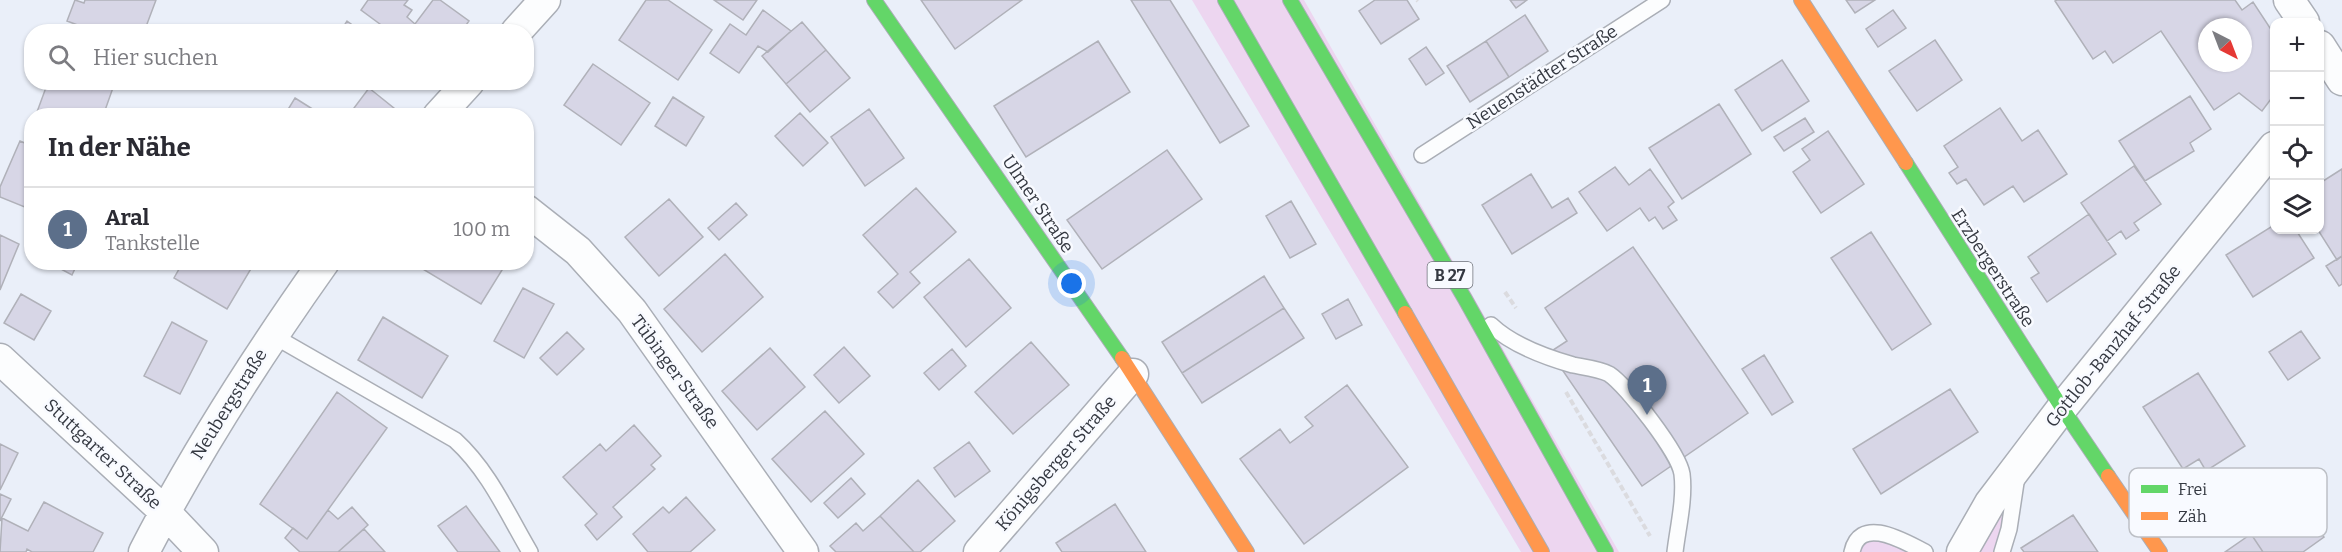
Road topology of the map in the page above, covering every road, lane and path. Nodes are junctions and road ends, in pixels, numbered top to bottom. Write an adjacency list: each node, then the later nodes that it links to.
1 (544, 0): 9 (street)
2 (874, 0): 21 (main road, Ulmer Straße)
3 (1290, 0): 18 (main road, B 27)
4 (1662, 0): 15 (lane, Neuenstädter Straße)
5 (1800, 0): 22 (main road, Erzbergerstraße)
6 (2289, 0): 8 (street)
7 (1226, 3): 27 (main road)
8 (2301, 18)
9 (523, 24)
10 (2324, 56): 11 (street)
11 (2335, 77)
12 (462, 90): 13 (street)
13 (445, 108)
14 (2270, 152): 22 (street, Gottlob-Banzhaf-Straße)
15 (1422, 155)
16 (534, 216): 31 (street, Tübinger Straße)
17 (318, 270): 19 (street, Neubergstraße)
18 (1465, 299): 35 (main road, B 27); 36 (lane)
19 (272, 335): 25 (street, Neubergstraße); 30 (lane)
20 (0, 359): 25 (street, Stuttgarter Straße)
21 (1133, 374): 32 (street, Königsberger Straße); 33 (main road, Ulmer Straße)
22 (2061, 408): 23 (street, Gottlob-Banzhaf-Straße); 24 (main road, Erzbergerstraße)
23 (2019, 463): 39 (street, Gottlob-Banzhaf-Straße); 40 (lane)
24 (2129, 507)
25 (165, 512): 28 (street, Neubergstraße); 29 (street, Stuttgarter Straße)
26 (2150, 537): 41 (main road, Erzbergerstraße)
27 (1531, 545): 34 (main road)
28 (144, 552)
29 (203, 552)
30 (530, 552)
31 (803, 552)
32 (980, 552)
33 (1247, 552)
34 (1542, 552)
35 (1606, 552)
36 (1674, 552)
37 (1852, 552): 38 (lane)
38 (1925, 552)
39 (1962, 552)
40 (2002, 552)
41 (2160, 552)

